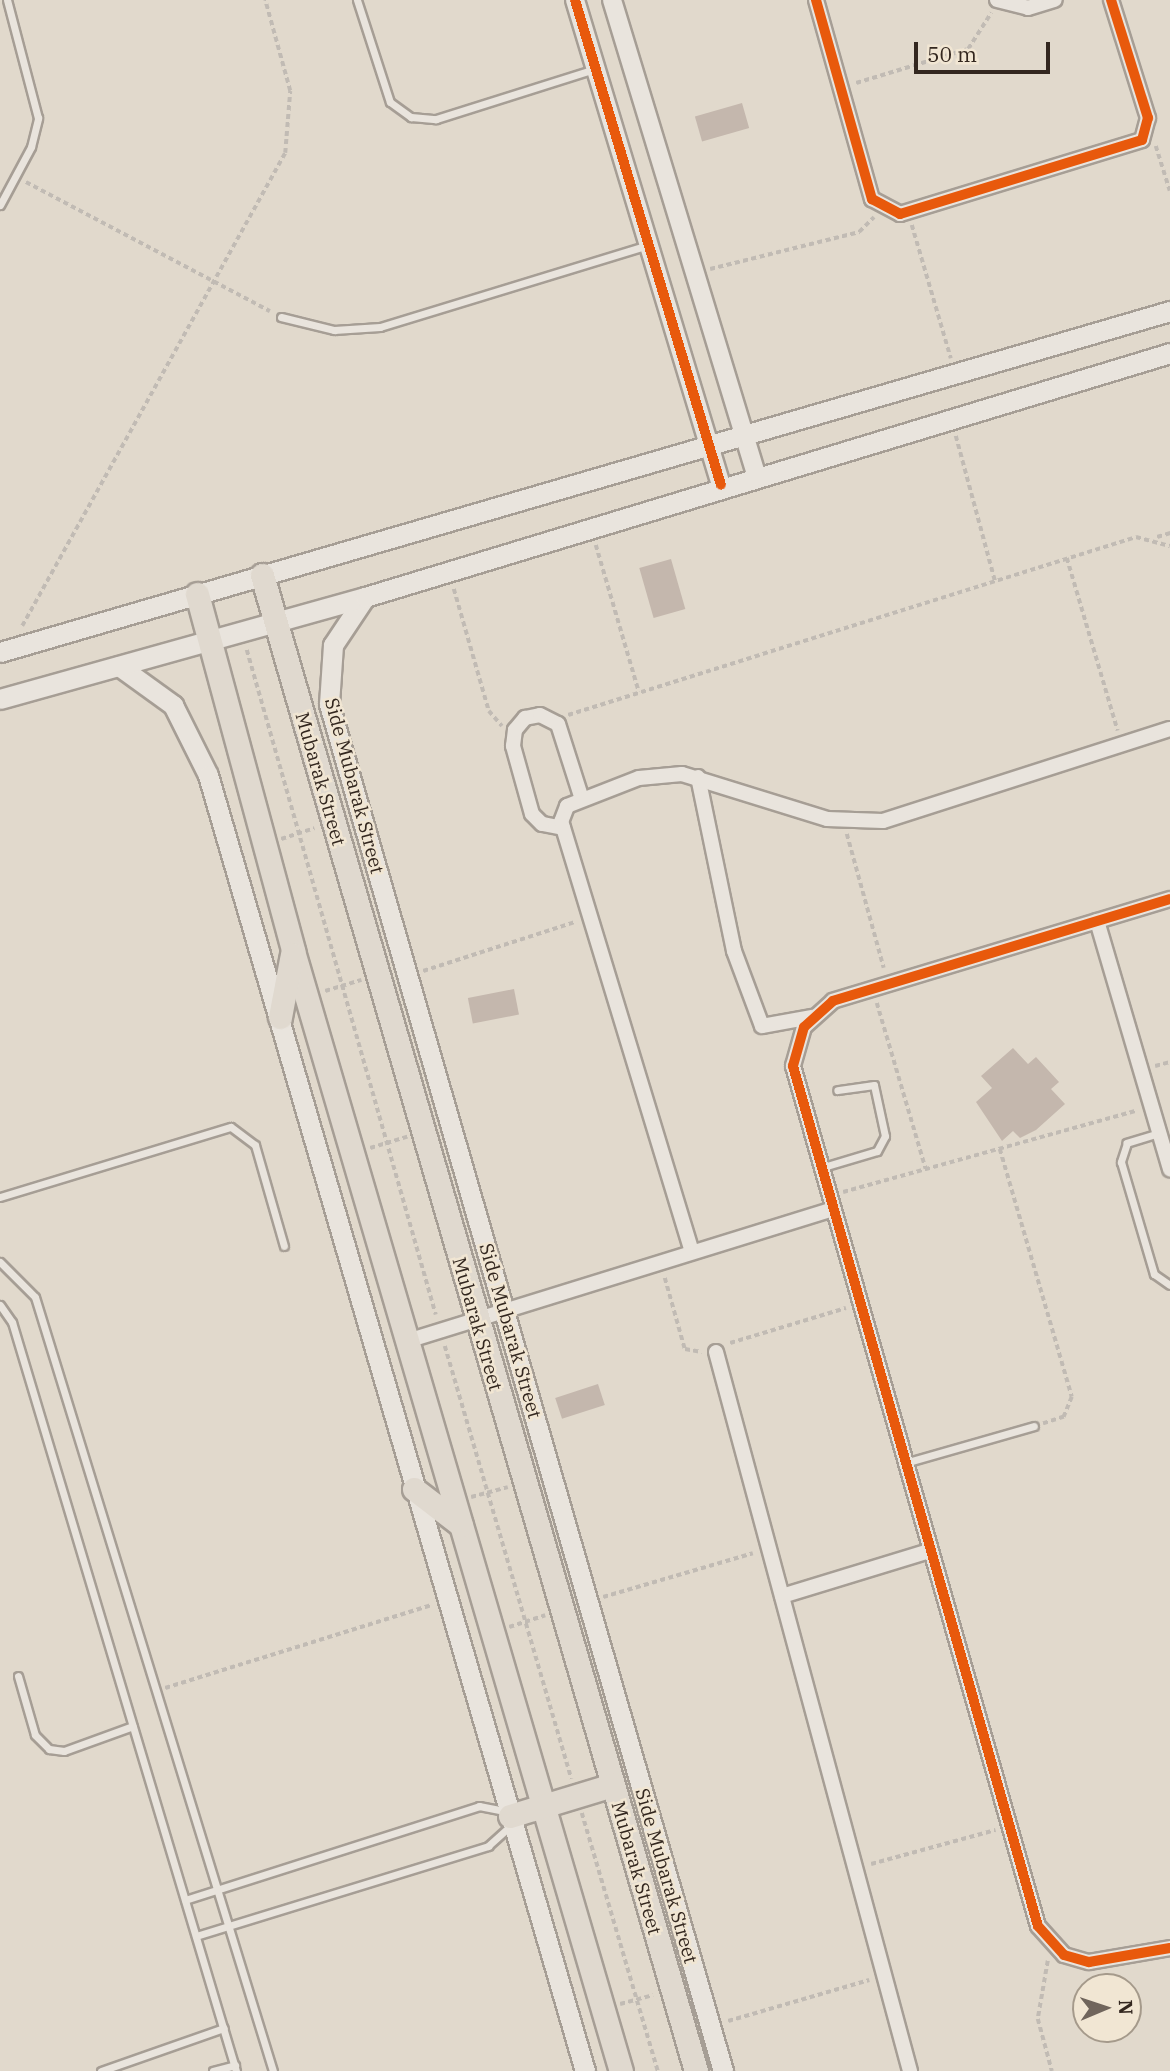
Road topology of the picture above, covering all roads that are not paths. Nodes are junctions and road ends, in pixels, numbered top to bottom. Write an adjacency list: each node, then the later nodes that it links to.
1 (7, 0): 10 (lane)
2 (357, 0): 9 (lane)
3 (575, 0): 9 (street)
4 (612, 0): 15 (street)
5 (816, 0): 7 (street)
6 (1055, 0): 8 (street)
7 (1111, 0)
8 (994, 2)
9 (596, 69): 11 (street)
10 (0, 205)
11 (648, 245): 13 (lane); 16 (street)
12 (1170, 311): 15 (main road)
13 (281, 317)
14 (1170, 353): 17 (main road)
15 (744, 435): 16 (main road); 17 (street)
16 (709, 445): 18 (street); 19 (main road)
17 (756, 475): 18 (main road)
18 (721, 485): 21 (main road)
19 (262, 575): 20 (main road); 22 (main road, Mubarak Street)
20 (197, 594): 23 (main road); 24 (main road)
21 (365, 597): 22 (main road); 47 (main road, Side Mubarak Street)
22 (275, 622): 23 (main road); 48 (main road, Mubarak Street)
23 (210, 639): 25 (main road); 33 (main road)
24 (5, 651)
25 (119, 666): 26 (main road); 34 (main road)
26 (0, 699)
27 (1170, 729): 28 (street)
28 (698, 777): 29 (street); 35 (street)
29 (582, 799): 30 (street); 30 (street)
30 (563, 828): 43 (street)
31 (1170, 899): 32 (street)
32 (1097, 921): 35 (street); 37 (street)
33 (293, 951): 34 (main road); 49 (main road)
34 (280, 1017): 53 (main road)
35 (812, 1017): 38 (street)
36 (837, 1090): 38 (lane)
37 (1159, 1132): 39 (street); 45 (lane)
38 (820, 1168): 41 (street)
39 (1170, 1169)
40 (0, 1197): 42 (lane)
41 (830, 1203): 43 (street); 52 (street)
42 (284, 1246)
43 (692, 1252): 47 (street)
44 (0, 1262): 62 (lane)
45 (1170, 1285)
46 (0, 1305): 58 (lane)
47 (504, 1311): 48 (street); 75 (main road, Side Mubarak Street)
48 (475, 1319): 49 (street); 59 (main road, Mubarak Street)
49 (407, 1340): 54 (main road)
50 (713, 1350): 56 (street)
51 (1034, 1426): 52 (lane)
52 (904, 1463): 55 (street)
53 (414, 1489): 54 (main road); 61 (main road)
54 (461, 1525): 60 (main road)
55 (929, 1551): 56 (street); 66 (street)
56 (782, 1596): 76 (street)
57 (18, 1676): 58 (lane)
58 (133, 1726): 63 (lane)
59 (612, 1785): 60 (main road); 74 (main road, Mubarak Street)
60 (543, 1806): 61 (main road); 73 (main road)
61 (510, 1816): 62 (lane); 64 (lane); 72 (main road)
62 (218, 1890): 63 (lane); 64 (lane)
63 (185, 1900): 65 (lane)
64 (229, 1925): 65 (lane); 71 (lane)
65 (196, 1936): 67 (lane)
66 (1170, 1948)
67 (223, 2028): 68 (lane); 69 (lane)
68 (235, 2068): 70 (lane)
69 (101, 2071)
70 (213, 2071)
71 (273, 2071)
72 (585, 2071)
73 (621, 2071)
74 (696, 2071)
75 (723, 2071)
76 (910, 2071)

